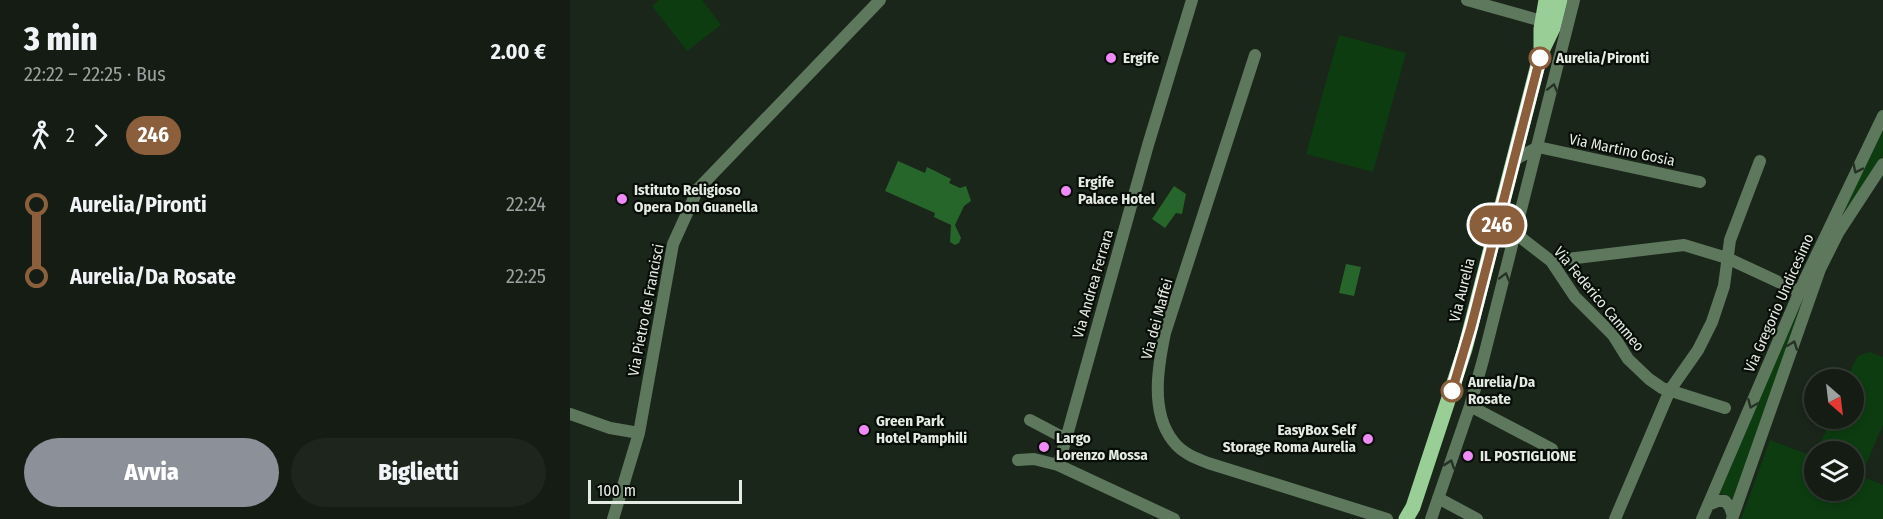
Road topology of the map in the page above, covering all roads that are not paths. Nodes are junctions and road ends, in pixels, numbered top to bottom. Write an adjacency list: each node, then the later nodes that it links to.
1 (880, 0): 28 (street, Via Pietro de Francisci)
2 (1192, 0): 30 (street, Via Andrea Ferrara)
3 (1467, 0): 7 (street)
4 (1546, 0): 7 (main road, Via Aurelia)
5 (1560, 0): 8 (main road, Via Aurelia)
6 (1574, 0): 11 (street, one-way to 6)
7 (1542, 21): 8 (main road, Via Aurelia)
8 (1541, 53): 12 (main road, Via Aurelia)
9 (1255, 55): 40 (street, Via dei Maffei)
10 (1883, 116): 19 (street, Via Gregorio Undicesimo, one-way to 19)
11 (1538, 147): 12 (street); 15 (street, Via Martino Gosia); 16 (street)
12 (1514, 160): 21 (main road, Via Aurelia)
13 (1760, 161): 17 (street)
14 (1883, 164): 37 (street, Via Gregorio Undicesimo, one-way to 14)
15 (1700, 182)
16 (1516, 234): 18 (street, Via Federico Cammeo); 20 (street, one-way to 16)
17 (1727, 258): 18 (street); 19 (street); 22 (street)
18 (1551, 261): 22 (street, Via Federico Cammeo)
19 (1800, 292): 35 (street, Via Gregorio Undicesimo, one-way to 35)
20 (1483, 360): 21 (street); 23 (street)
21 (1458, 373): 27 (main road, Via Aurelia)
22 (1670, 390): 24 (street, Via Federico Cammeo); 43 (street)
23 (1470, 406): 29 (street); 31 (street)
24 (1725, 408)
25 (570, 414): 28 (street)
26 (1030, 420): 30 (street)
27 (1439, 430): 29 (street); 36 (main road, Via Aurelia)
28 (639, 433): 38 (street, Via Pietro de Francisci)
29 (1459, 438): 34 (street, one-way to 29)
30 (1066, 439): 33 (street)
31 (1552, 449)
32 (1018, 460): 33 (street)
33 (1058, 465): 39 (street)
34 (1438, 498): 41 (street); 42 (street)
35 (1708, 505): 37 (street, Via Gregorio Undicesimo); 44 (street, Via Gregorio Undicesimo)
36 (1411, 515)
37 (1733, 518)
38 (613, 519)
39 (1174, 519)
40 (1387, 519)
41 (1431, 519)
42 (1477, 519)
43 (1615, 519)
44 (1702, 519)

